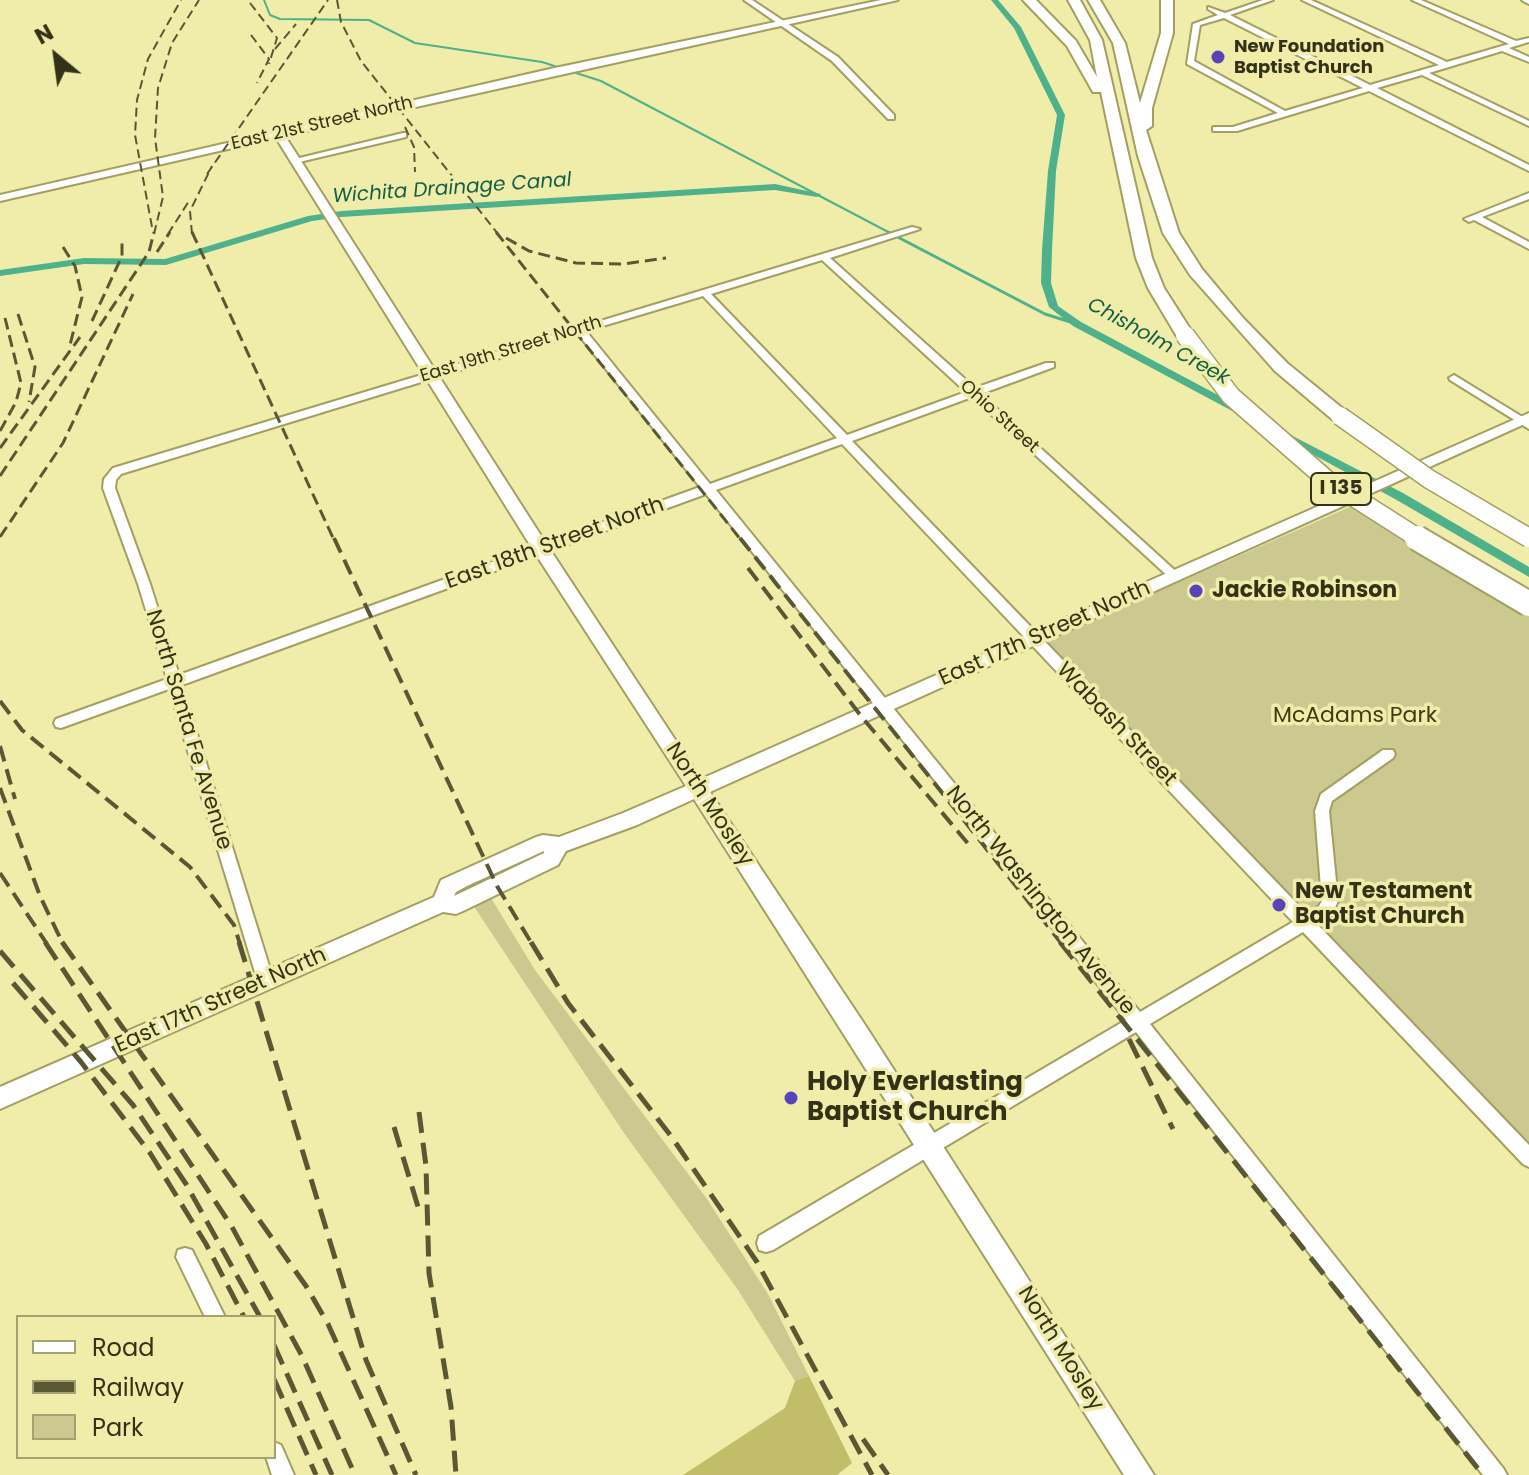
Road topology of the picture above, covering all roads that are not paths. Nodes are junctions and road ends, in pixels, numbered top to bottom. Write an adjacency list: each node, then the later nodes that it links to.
1 (747, 0): 14 (street)
2 (758, 0): 14 (street)
3 (872, 0): 14 (street, East 21st Street North)
4 (894, 0): 14 (street, East 21st Street North)
5 (1029, 0): 28 (highway)
6 (1074, 0): 28 (highway, I 135)
7 (1094, 0): 29 (highway, I 135)
8 (1167, 0): 29 (highway)
9 (1270, 0): 13 (street)
10 (1305, 0): 19 (street)
11 (1415, 0): 16 (street)
12 (1210, 8): 13 (street)
13 (1223, 14): 21 (street); 22 (street)
14 (783, 22): 23 (street); 26 (street, East 21st Street North)
15 (1529, 40): 16 (street)
16 (1516, 44): 17 (street)
17 (1502, 48): 18 (street); 19 (street)
18 (1529, 60)
19 (1446, 65): 20 (street)
20 (1422, 72): 21 (street); 24 (street)
21 (1370, 88): 22 (street); 31 (street)
22 (1285, 114): 25 (street)
23 (891, 117)
24 (1529, 124)
25 (1216, 129)
26 (279, 135): 30 (street, North Mosley); 33 (street, East 21st Street North)
27 (403, 135): 30 (street)
28 (1116, 138): 50 (highway, I 135, bridge)
29 (1145, 156): 47 (highway, I 135, bridge)
30 (295, 160): 40 (street, North Mosley)
31 (1529, 168)
32 (1529, 196): 35 (street)
33 (0, 198)
34 (915, 229): 36 (street, East 19th Street North)
35 (1529, 246)
36 (823, 256): 37 (street, East 19th Street North); 42 (street, Ohio Street)
37 (704, 292): 38 (street, East 19th Street North); 44 (street, Wabash Street)
38 (580, 330): 40 (street, East 19th Street North); 46 (street, North Washington Avenue)
39 (1050, 365): 42 (street, East 18th Street North)
40 (432, 374): 45 (street, East 19th Street North); 48 (street, North Mosley)
41 (1454, 378): 43 (street)
42 (974, 394): 44 (street, East 18th Street North); 49 (street, Ohio Street)
43 (1526, 421): 49 (street, East 17th Street North)
44 (845, 440): 46 (street, East 18th Street North); 51 (street, Wabash Street)
45 (110, 479): 52 (street, North Santa Fe Avenue)
46 (709, 489): 48 (street, East 18th Street North); 53 (street, North Washington Avenue)
47 (1529, 538)
48 (541, 549): 52 (street, East 18th Street North); 56 (street, North Mosley)
49 (1175, 576): 51 (street, East 17th Street North)
50 (1529, 604)
51 (1033, 638): 53 (street, East 17th Street North); 57 (street, Wabash Street)
52 (174, 682): 54 (street, East 18th Street North); 58 (street, North Santa Fe Avenue)
53 (881, 707): 56 (street, East 17th Street North); 59 (street, North Washington Avenue)
54 (61, 723)
55 (1388, 754): 57 (street)
56 (699, 788): 58 (street, East 17th Street North); 61 (street, North Mosley)
57 (1305, 924): 59 (street); 62 (street, Wabash Street)
58 (266, 982): 60 (street, East 17th Street North)
59 (1139, 1023): 61 (street); 67 (street, North Washington Avenue)
60 (0, 1098)
61 (931, 1147): 63 (street); 66 (street, North Mosley)
62 (1529, 1158)
63 (766, 1243)
64 (185, 1257): 65 (street)
65 (214, 1315)
66 (1140, 1475)
67 (1496, 1475)

